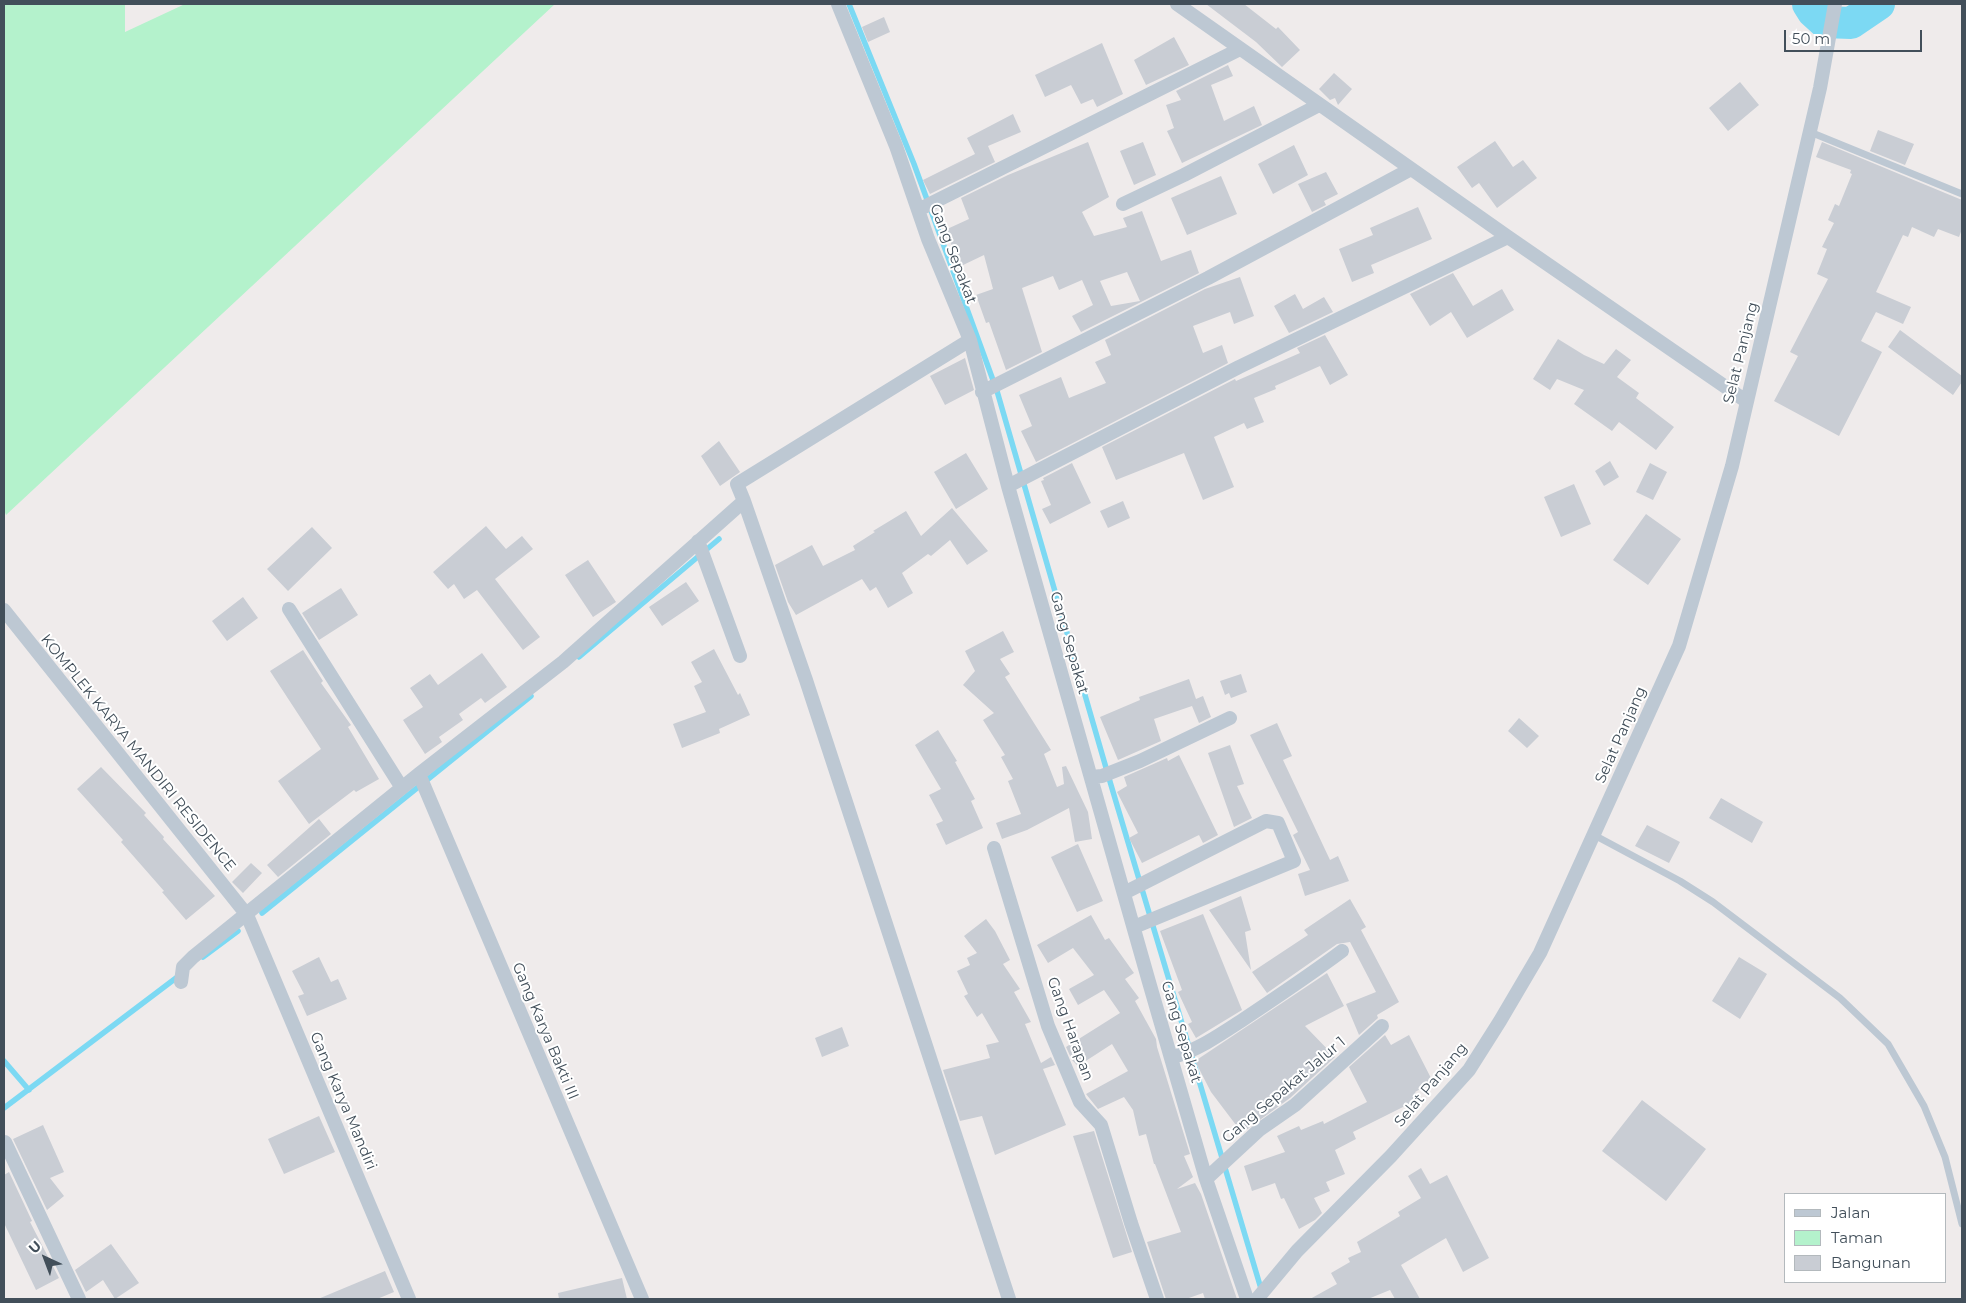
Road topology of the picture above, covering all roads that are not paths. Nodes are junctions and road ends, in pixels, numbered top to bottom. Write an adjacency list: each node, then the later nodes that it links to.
1 (838, 4): 10 (street, Gang Sepakat)
2 (1177, 4): 4 (street)
3 (1835, 4): 6 (street, Selat Panjang)
4 (1240, 48): 5 (street); 10 (street)
5 (1320, 106): 7 (street); 9 (street)
6 (1810, 132): 8 (lane); 14 (street, Selat Panjang)
7 (1411, 169): 11 (street); 13 (street)
8 (1962, 194)
9 (1123, 204)
10 (919, 209): 12 (street, Gang Sepakat)
11 (1508, 237): 14 (street); 15 (street)
12 (970, 340): 13 (street, Gang Sepakat); 16 (street)
13 (990, 389): 15 (street, Gang Sepakat)
14 (1746, 401): 25 (street, Selat Panjang)
15 (1011, 484): 22 (street, Gang Sepakat)
16 (744, 501): 17 (street); 40 (street)
17 (698, 541): 20 (street); 23 (street)
18 (289, 609): 24 (street)
19 (4, 610): 28 (street, KOMPLEK KARYA MANDIRI RESIDENCE)
20 (740, 656)
21 (1230, 718): 22 (street)
22 (1096, 777): 27 (street, Gang Sepakat)
23 (422, 781): 24 (street); 39 (street, Gang Karya Bakti III)
24 (402, 788): 28 (street)
25 (1594, 835): 36 (lane); 43 (street, Selat Panjang)
26 (994, 848): 41 (street, Gang Harapan)
27 (1128, 891): 29 (street, Gang Sepakat); 29 (street)
28 (247, 915): 31 (street); 38 (street, Gang Karya Mandiri)
29 (1139, 924): 33 (street, Gang Sepakat)
30 (1342, 951): 33 (street)
31 (181, 982)
32 (1382, 1026): 35 (street, Gang Sepakat Jalur 1)
33 (1177, 1056): 35 (street, Gang Sepakat)
34 (4, 1142): 37 (street)
35 (1212, 1174): 42 (street, Gang Sepakat)
36 (1962, 1224)
37 (79, 1299)
38 (409, 1299)
39 (642, 1299)
40 (1009, 1299)
41 (1157, 1299)
42 (1247, 1299)
43 (1257, 1299)

